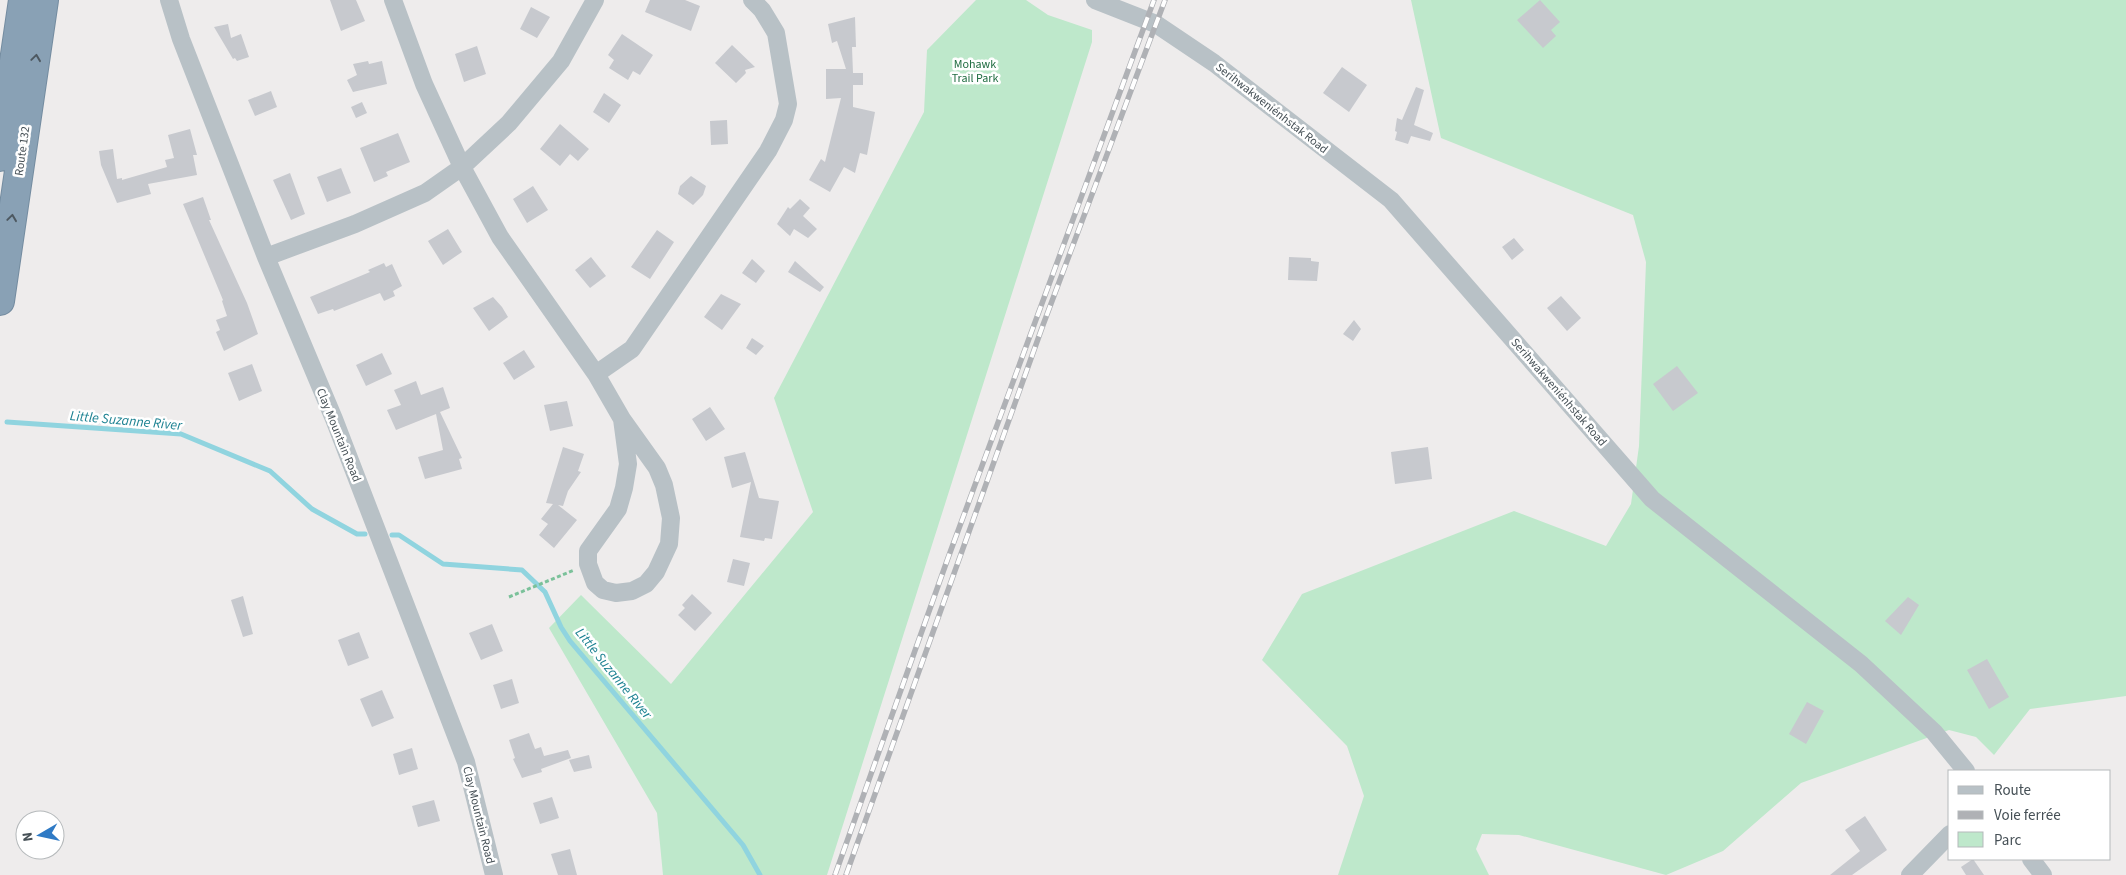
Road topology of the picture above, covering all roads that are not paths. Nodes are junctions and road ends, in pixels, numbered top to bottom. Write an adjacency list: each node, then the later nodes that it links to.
1 (23, 0): 8 (highway, Route 132)
2 (44, 0): 11 (highway, Route 132, one-way to 2)
3 (169, 0): 10 (street, Clay Mountain Road)
4 (393, 0): 9 (street)
5 (595, 0): 9 (street)
6 (752, 0): 12 (street)
7 (1095, 0): 14 (street, Serihwakweniénhstak Road)
8 (0, 157)
9 (462, 167): 10 (street); 12 (street)
10 (266, 256): 17 (street, Clay Mountain Road)
11 (0, 301)
12 (596, 374): 13 (street)
13 (622, 419): 13 (street)
14 (1965, 770)
15 (1948, 836): 18 (street)
16 (2033, 860): 19 (street)
17 (494, 875)
18 (1910, 875)
19 (2042, 875)

